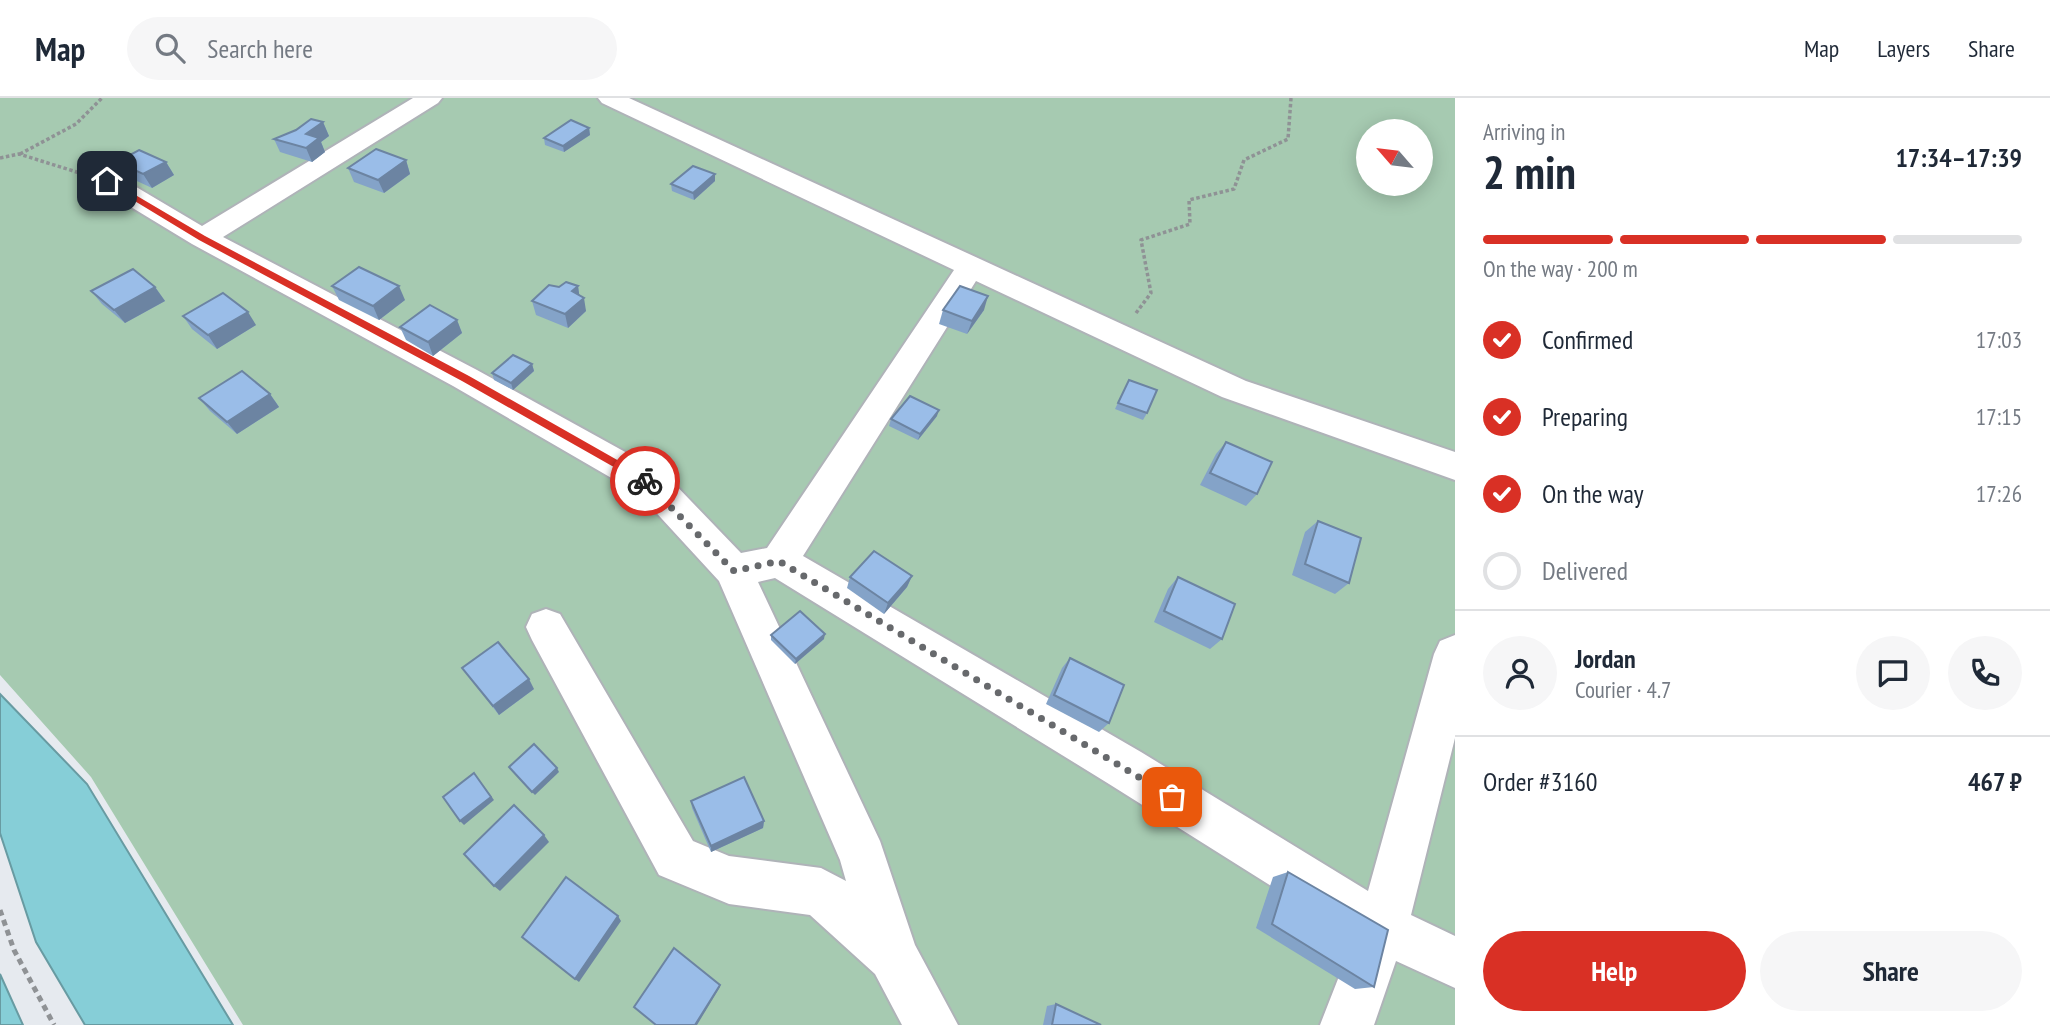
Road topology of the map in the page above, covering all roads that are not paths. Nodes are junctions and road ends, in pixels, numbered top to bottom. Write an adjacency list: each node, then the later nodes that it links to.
1 (430, 98): 4 (lane)
2 (610, 98): 5 (lane)
3 (107, 181): 4 (lane)
4 (202, 238): 8 (lane)
5 (970, 268): 6 (lane); 7 (lane)
6 (1455, 466)
7 (779, 561): 8 (lane); 11 (lane)
8 (734, 571): 12 (lane)
9 (546, 626): 12 (lane)
10 (1455, 654): 11 (lane)
11 (1383, 928): 13 (lane); 15 (lane)
12 (893, 956): 14 (lane)
13 (1455, 962)
14 (931, 1025)
15 (1347, 1025)

